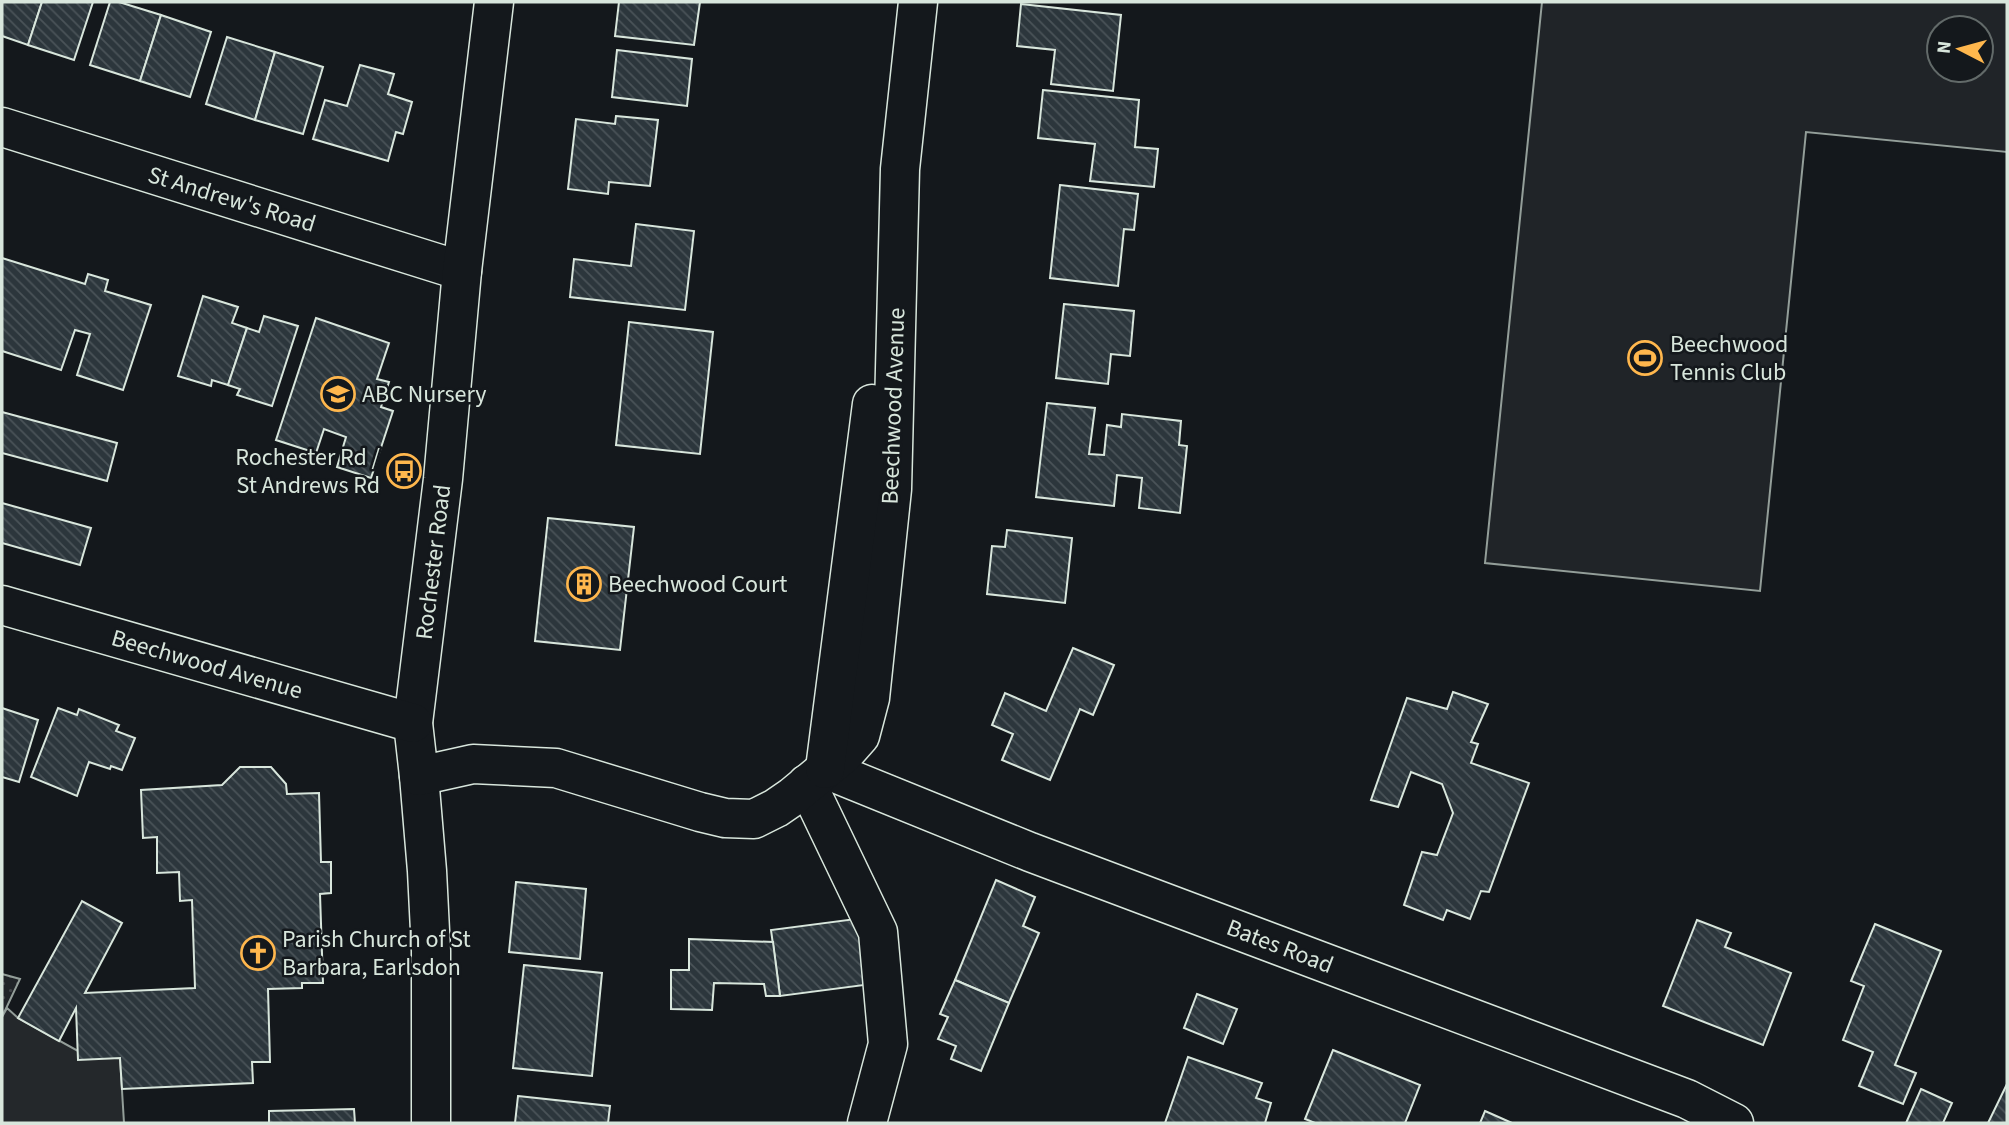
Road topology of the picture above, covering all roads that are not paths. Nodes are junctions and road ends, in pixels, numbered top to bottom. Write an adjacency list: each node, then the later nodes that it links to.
1 (494, 2): 4 (street, Rochester Road)
2 (918, 2): 8 (street)
3 (2, 127): 4 (street, St Andrew's Road)
4 (462, 271): 6 (street, Rochester Road)
5 (2, 605): 6 (street, Beechwood Avenue)
6 (413, 723): 7 (street, Rochester Road)
7 (419, 776): 8 (street); 9 (street, Rochester Road)
8 (816, 776): 10 (street); 11 (street, Bates Road)
9 (431, 1123)
10 (867, 1123)
11 (1734, 1123)

